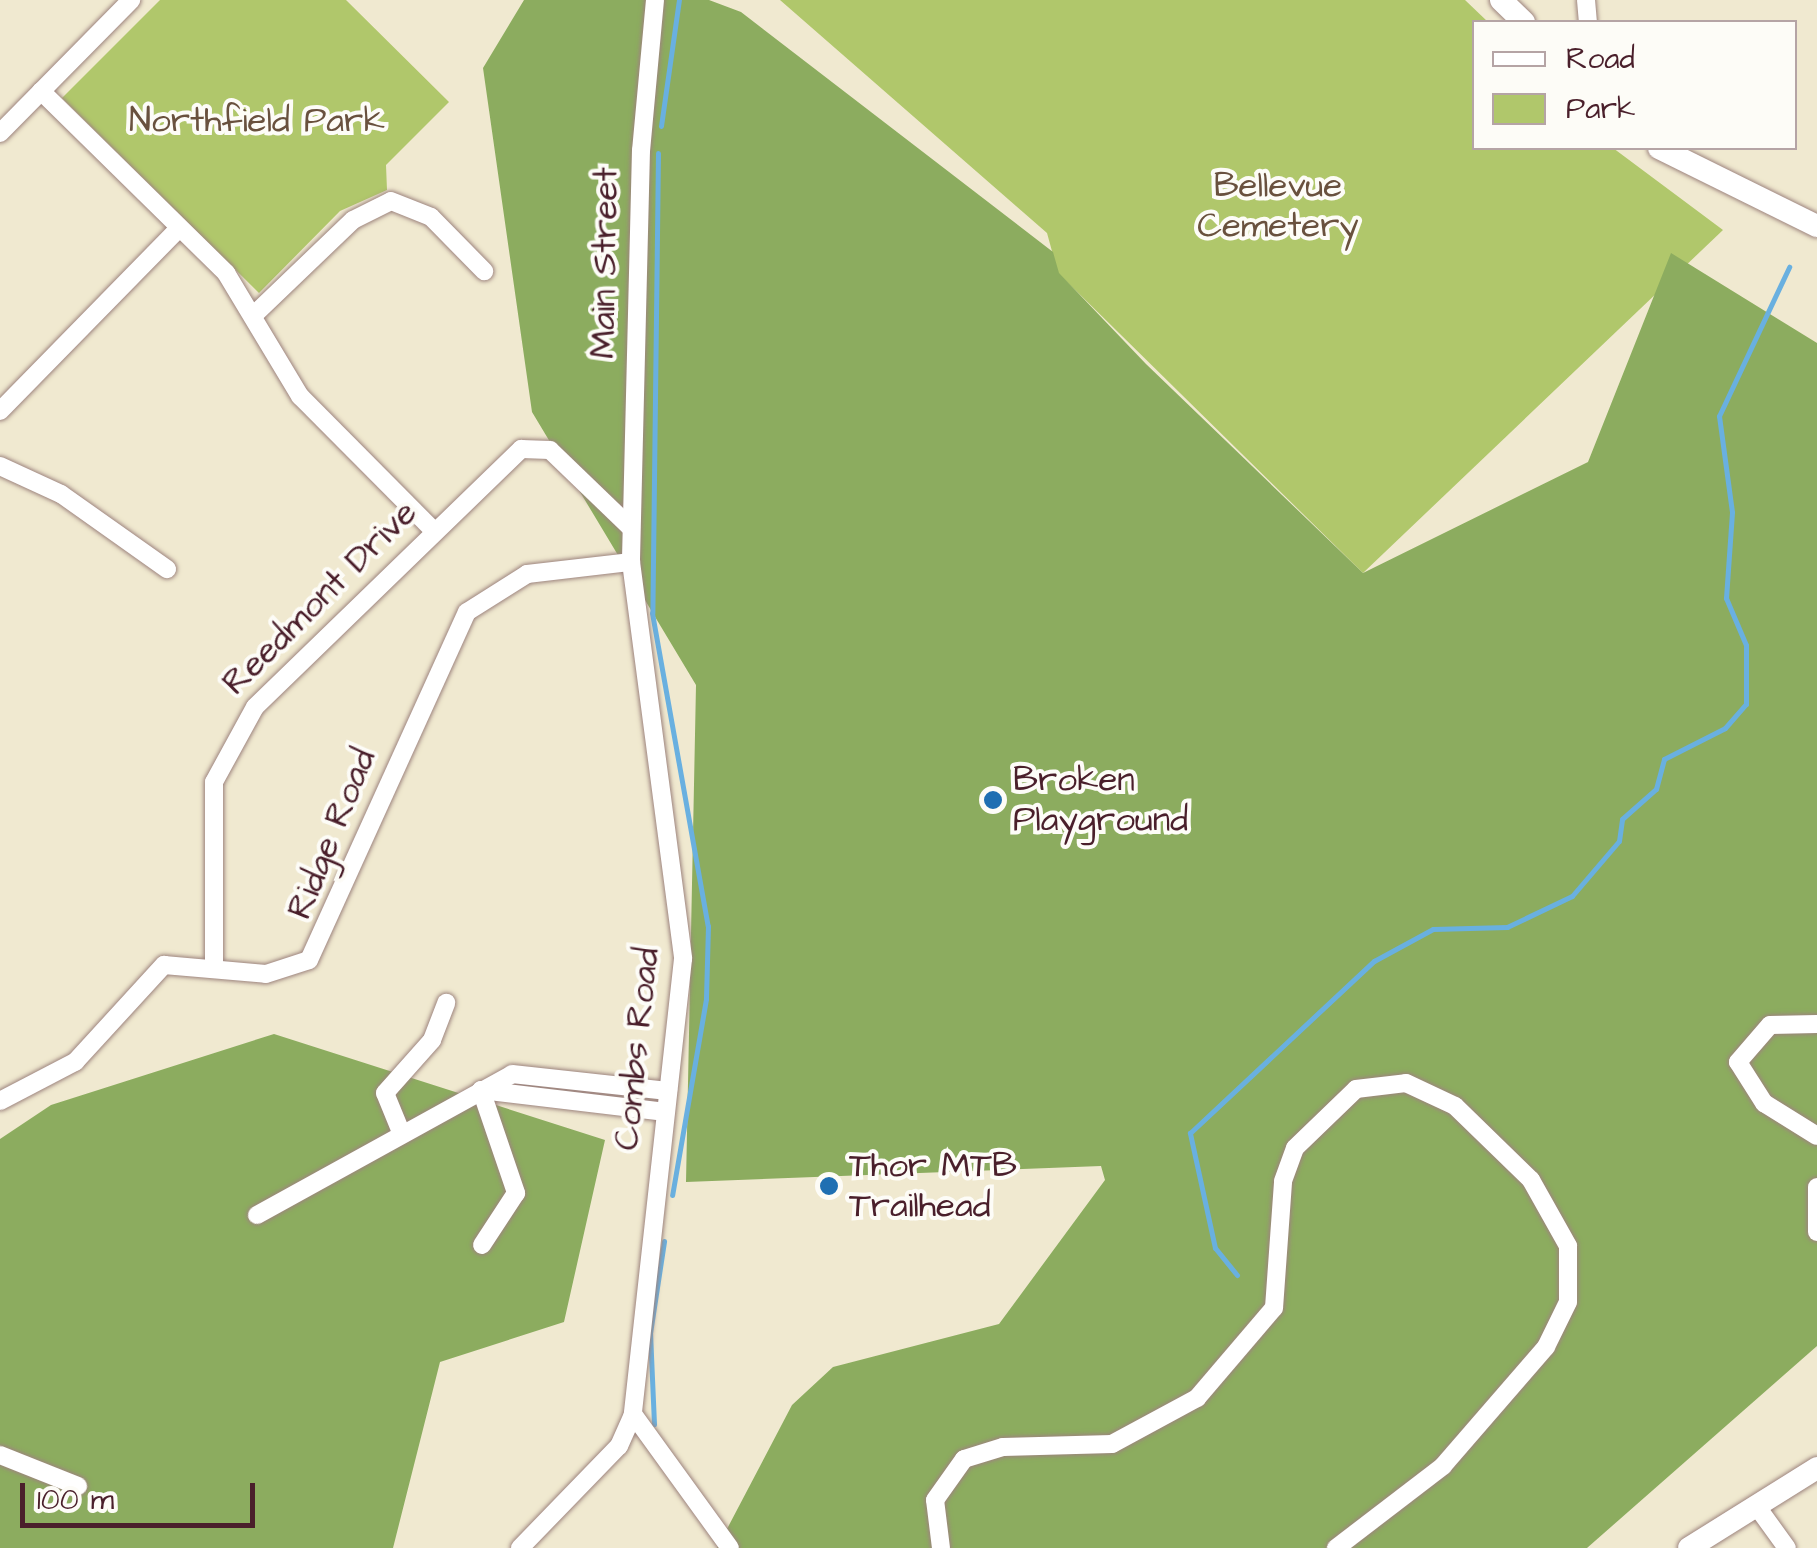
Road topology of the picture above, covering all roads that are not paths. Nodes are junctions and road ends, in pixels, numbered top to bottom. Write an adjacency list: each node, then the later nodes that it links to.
1 (131, 0): 5 (street)
2 (655, 0): 14 (street, Main Street)
3 (1501, 0): 4 (street)
4 (1522, 20)
5 (42, 91): 6 (street); 9 (street)
6 (0, 132)
7 (1663, 150): 8 (street)
8 (1817, 226)
9 (179, 228): 11 (street); 12 (street)
10 (484, 271): 11 (street)
11 (257, 312): 15 (street)
12 (0, 411)
13 (0, 466): 17 (street)
14 (631, 528): 15 (street, Reedmont Drive); 16 (street, Combs Road)
15 (432, 530): 18 (street, Reedmont Drive)
16 (631, 562): 18 (street, Ridge Road); 22 (street, Combs Road)
17 (167, 569)
18 (214, 964): 23 (street, Ridge Road)
19 (446, 1003): 25 (street)
20 (1817, 1024): 26 (street)
21 (481, 1090): 22 (street); 24 (street); 25 (street); 30 (street)
22 (668, 1091): 24 (street, Combs Road)
23 (0, 1101)
24 (666, 1112): 31 (street, Combs Road)
25 (401, 1132): 28 (street)
26 (1817, 1136)
27 (1817, 1188): 29 (street)
28 (257, 1215)
29 (1817, 1232)
30 (482, 1245)
31 (633, 1414): 36 (street); 37 (street)
32 (0, 1455): 34 (street)
33 (1817, 1468): 35 (street)
34 (78, 1486)
35 (1758, 1508): 40 (street); 41 (street)
36 (520, 1548)
37 (730, 1548)
38 (942, 1548): 39 (street)
39 (1336, 1548)
40 (1688, 1548)
41 (1786, 1548)

